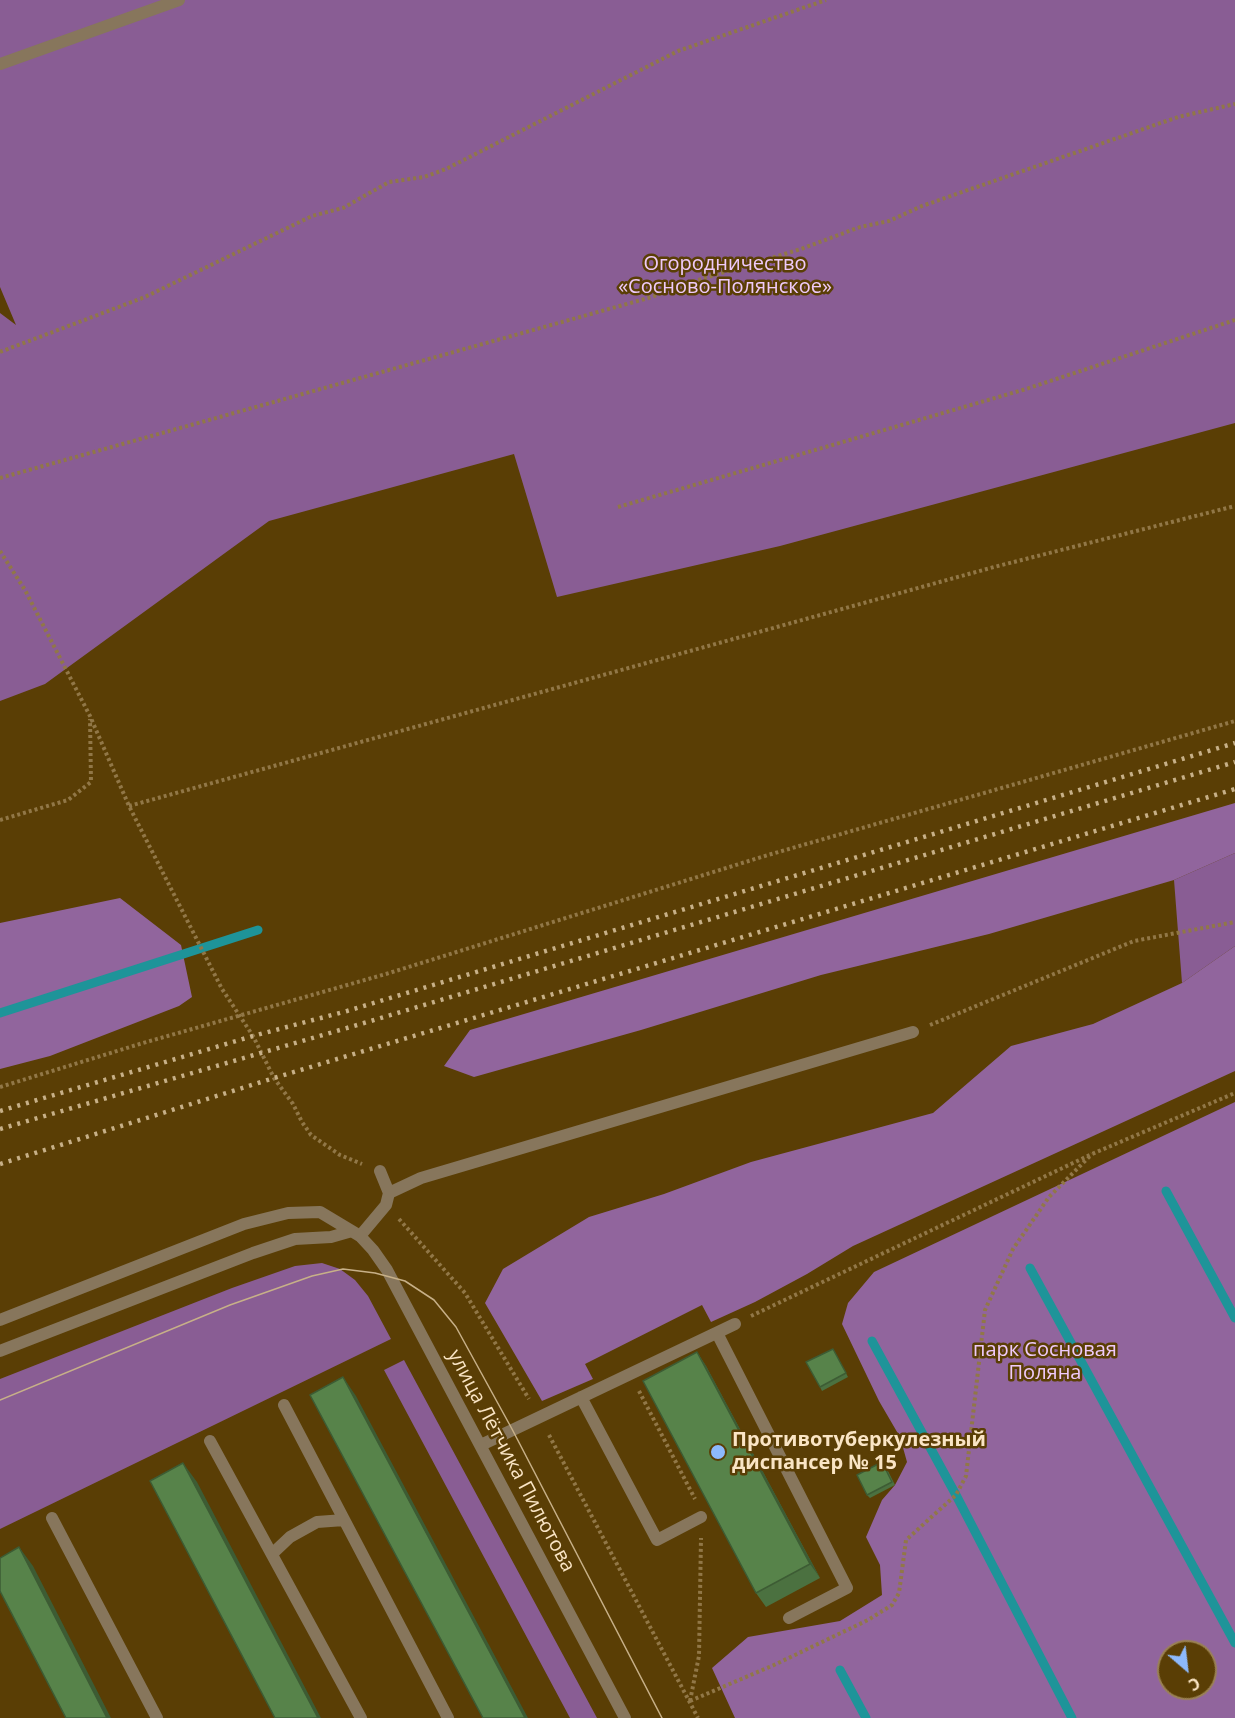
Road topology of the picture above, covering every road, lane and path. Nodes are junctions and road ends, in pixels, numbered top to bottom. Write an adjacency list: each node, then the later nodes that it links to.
1 (179, 0): 3 (street)
2 (826, 0): 6 (path)
3 (0, 64)
4 (1235, 104): 7 (path)
5 (1235, 320): 9 (path)
6 (0, 352)
7 (0, 478)
8 (1235, 506): 13 (path)
9 (618, 507)
10 (0, 551): 11 (path)
11 (90, 716): 13 (path); 14 (path)
12 (1235, 721): 16 (path)
13 (129, 806): 16 (path)
14 (0, 820)
15 (1235, 922): 17 (path)
16 (240, 1016): 18 (path); 21 (path)
17 (913, 1032): 22 (street)
18 (0, 1087)
19 (1235, 1093): 20 (path)
20 (1092, 1154): 25 (path); 41 (path)
21 (380, 1171): 22 (street)
22 (387, 1199): 23 (street); 30 (path)
23 (356, 1233): 24 (street, улица Лётчика Пилютова); 27 (street); 34 (street, улица Лётчика Пилютова)
24 (0, 1320)
25 (735, 1324): 26 (street)
26 (717, 1333): 29 (street); 40 (street)
27 (0, 1351)
28 (637, 1389): 35 (path)
29 (581, 1397): 34 (street); 35 (street)
30 (530, 1400)
31 (284, 1405): 37 (street)
32 (547, 1431): 41 (path)
33 (210, 1441): 39 (street)
34 (481, 1445): 45 (street, улица Лётчика Пилютова)
35 (700, 1511)
36 (52, 1518): 42 (street)
37 (344, 1520): 39 (street); 44 (street)
38 (701, 1541): 41 (path)
39 (272, 1554): 43 (street)
40 (789, 1618)
41 (690, 1701): 46 (path)
42 (157, 1718)
43 (361, 1718)
44 (448, 1718)
45 (625, 1718)
46 (698, 1718)

